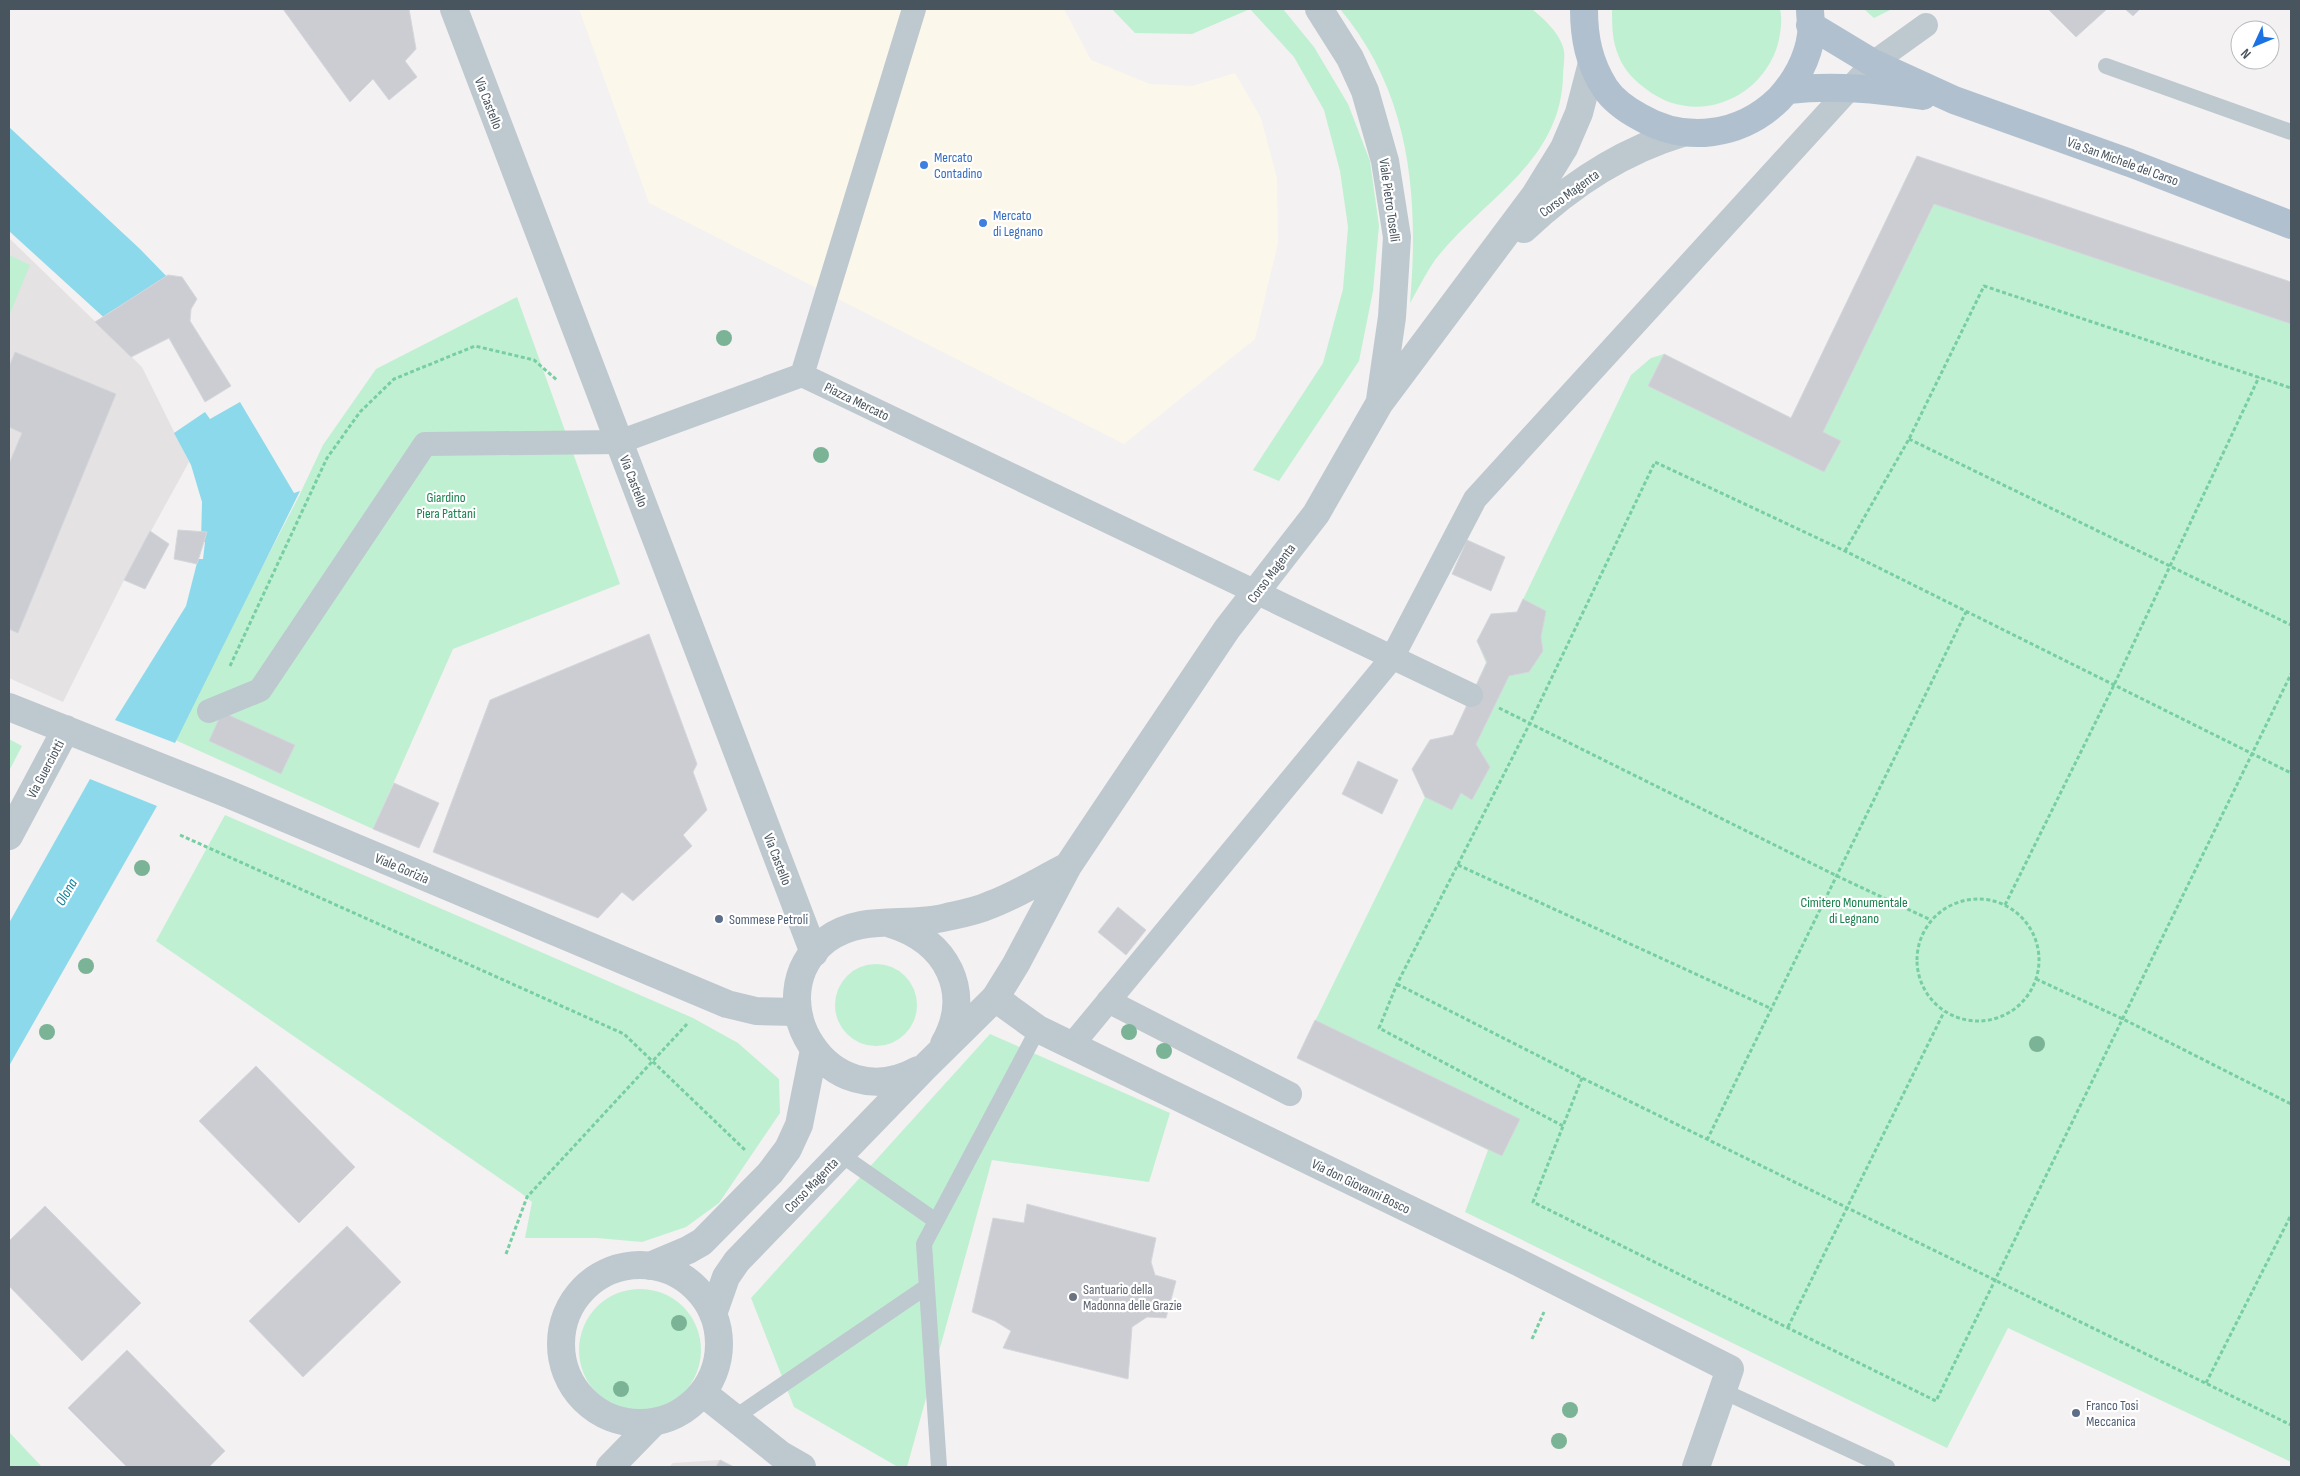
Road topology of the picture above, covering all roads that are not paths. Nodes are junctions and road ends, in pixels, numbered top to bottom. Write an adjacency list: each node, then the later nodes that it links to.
1 (454, 9): 19 (street, Via Castello)
2 (914, 9): 17 (street)
3 (1319, 9): 18 (street, Viale Pietro Toselli)
4 (1584, 9): 7 (main road)
5 (1810, 17): 8 (main road, Via San Michele del Carso); 11 (main road)
6 (1926, 25): 8 (street)
7 (1592, 63): 14 (main road); 16 (street, Corso Magenta)
8 (1873, 63): 10 (street); 12 (main road, Via San Michele del Carso)
9 (2106, 66): 13 (lane)
10 (1850, 88): 11 (main road, Via San Michele del Carso); 12 (main road, Via San Michele del Carso); 21 (street)
11 (1788, 90): 14 (main road)
12 (1954, 100): 15 (main road, Via San Michele del Carso)
13 (2291, 132)
14 (1682, 133): 16 (street, Corso Magenta)
15 (2291, 225)
16 (1472, 279): 18 (street, Corso Magenta)
17 (802, 375): 19 (street); 20 (street, Piazza Mercato)
18 (1379, 404): 20 (street, Corso Magenta)
19 (619, 442): 24 (street); 29 (street, Via Castello)
20 (1257, 593): 21 (street, Piazza Mercato); 27 (street, Corso Magenta)
21 (1392, 658): 22 (street, Piazza Mercato); 31 (street)
22 (1471, 696)
23 (9, 707): 25 (street, Viale Gorizia)
24 (209, 711)
25 (66, 729): 26 (street, Via Guerciotti); 32 (street, Viale Gorizia)
26 (9, 836)
27 (1068, 866): 28 (street, Corso Magenta); 30 (street, Corso Magenta)
28 (888, 923): 29 (street, Corso Magenta); 36 (street, Corso Magenta)
29 (814, 954): 32 (street, Corso Magenta)
30 (995, 998): 33 (street, Via don Giovanni Bosco); 36 (street, Corso Magenta)
31 (1108, 1001): 34 (street); 37 (street)
32 (798, 1012): 35 (street, Corso Magenta)
33 (1038, 1029): 34 (street, Via don Giovanni Bosco); 39 (lane)
34 (1072, 1045): 43 (street, Via don Giovanni Bosco)
35 (814, 1050): 36 (street, Corso Magenta); 40 (street)
36 (933, 1058): 38 (street, Corso Magenta)
37 (1290, 1094)
38 (840, 1154): 39 (lane); 42 (street, Corso Magenta)
39 (936, 1222): 41 (lane)
40 (650, 1266): 42 (street); 46 (street)
41 (926, 1287): 45 (lane); 49 (lane)
42 (713, 1314): 44 (street)
43 (1726, 1380): 50 (street); 51 (lane)
44 (703, 1394): 45 (street); 46 (street)
45 (734, 1418): 48 (street)
46 (654, 1422): 47 (street)
47 (610, 1467)
48 (802, 1467)
49 (939, 1467)
50 (1696, 1467)
51 (1887, 1467)

